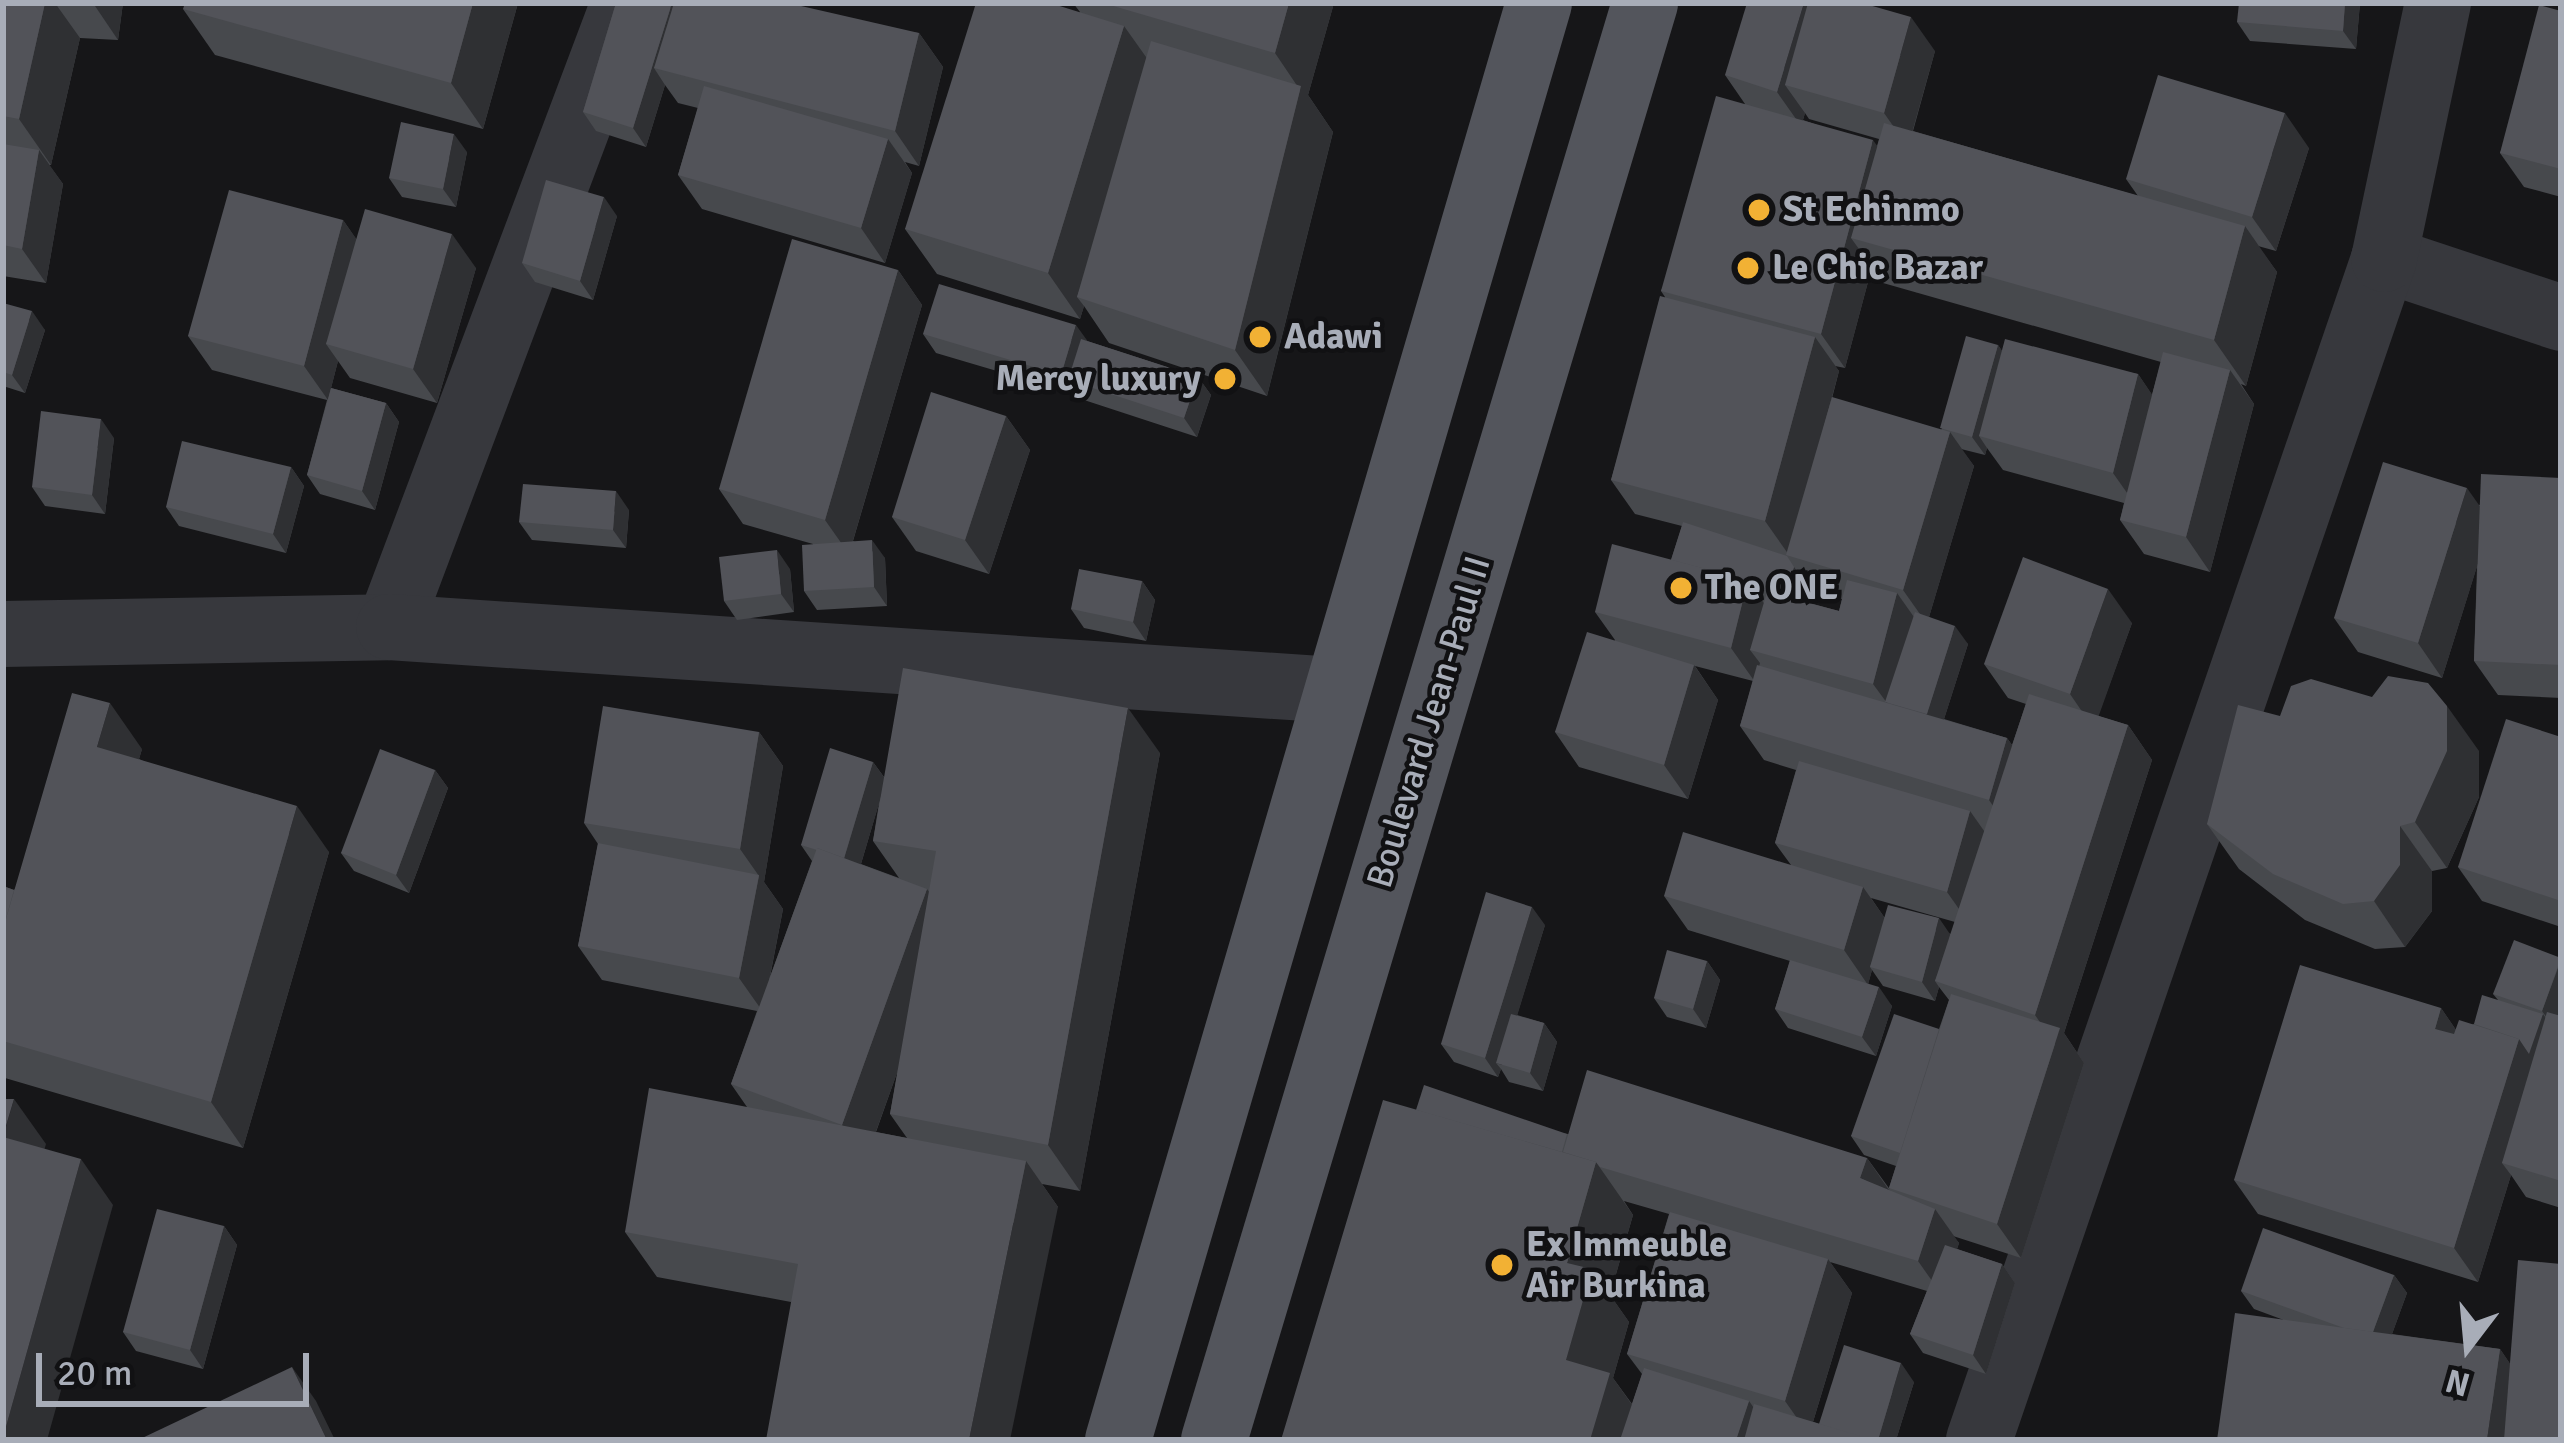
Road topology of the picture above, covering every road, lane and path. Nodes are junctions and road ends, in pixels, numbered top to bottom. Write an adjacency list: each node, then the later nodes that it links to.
1 (624, 3): 7 (street)
2 (1539, 3): 9 (main road)
3 (1645, 3): 11 (main road, Boulevard Jean-Paul II)
4 (2438, 3): 5 (street)
5 (2384, 259): 6 (street); 12 (street)
6 (2561, 318)
7 (389, 627): 8 (street); 9 (street)
8 (3, 634)
9 (1334, 690): 10 (main road)
10 (1118, 1440)
11 (1214, 1440)
12 (1978, 1440)

